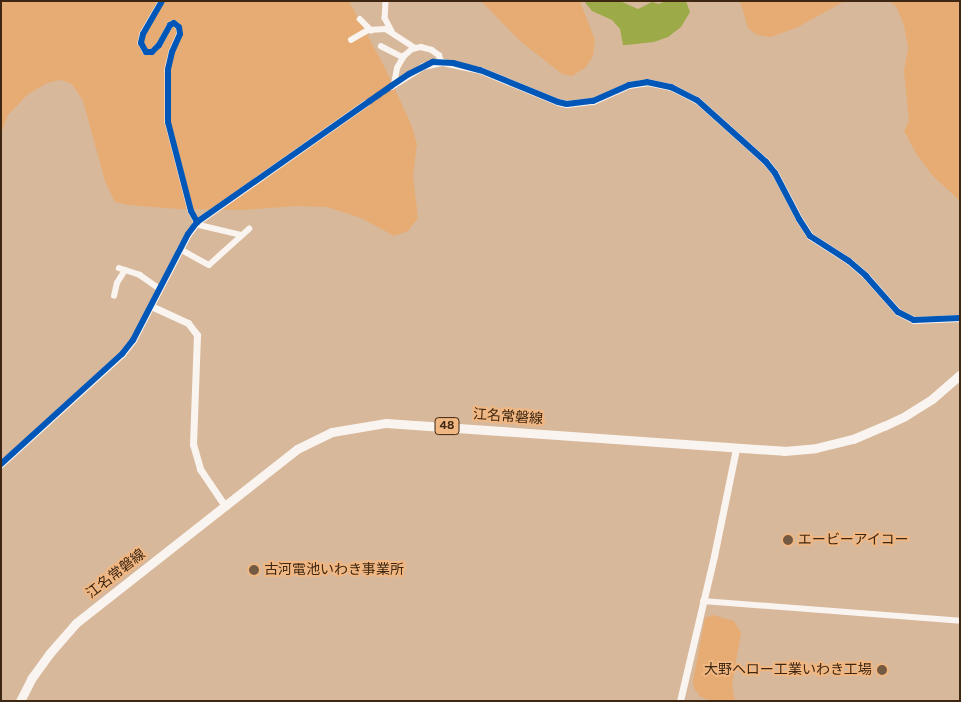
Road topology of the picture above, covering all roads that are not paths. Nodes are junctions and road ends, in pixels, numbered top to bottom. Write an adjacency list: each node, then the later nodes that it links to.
1 (162, 1): 13 (street)
2 (386, 1): 5 (street)
3 (360, 19): 4 (street)
4 (371, 30): 5 (street); 6 (street)
5 (392, 31): 8 (street)
6 (351, 40)
7 (381, 46): 9 (street)
8 (415, 48): 9 (street); 10 (street)
9 (403, 57): 11 (street)
10 (442, 62): 11 (street); 20 (street)
11 (393, 85)
12 (366, 103): 13 (street)
13 (196, 223): 15 (street); 16 (street)
14 (249, 229): 15 (street)
15 (242, 235): 16 (street)
16 (180, 249): 17 (street)
17 (160, 289): 18 (street); 19 (street)
18 (114, 296)
19 (151, 306): 23 (street); 24 (street)
20 (960, 318)
21 (960, 375): 22 (main road, 江名常磐線 / 48)
22 (736, 448): 24 (main road, 江名常磐線 / 48); 25 (street)
23 (1, 464)
24 (225, 506): 27 (main road, 江名常磐線 / 48)
25 (703, 601): 26 (street); 28 (street)
26 (960, 621)
27 (20, 701)
28 (680, 701)

